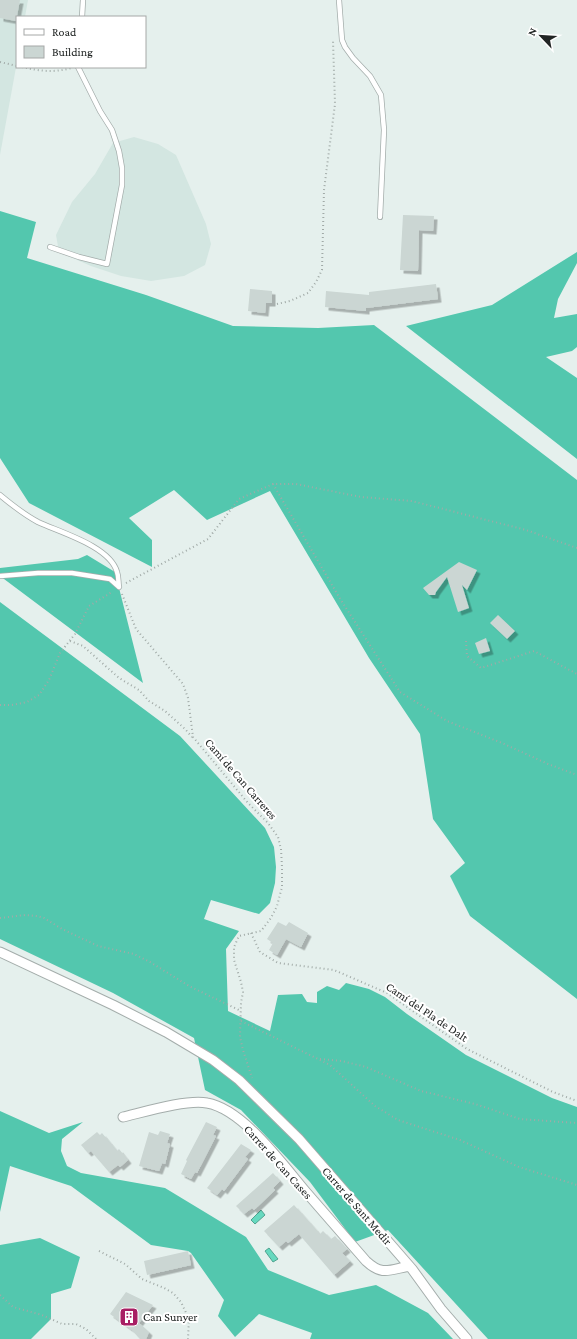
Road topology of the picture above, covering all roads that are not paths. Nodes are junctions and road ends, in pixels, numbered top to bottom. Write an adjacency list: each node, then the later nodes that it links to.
1 (83, 0): 3 (lane)
2 (338, 0): 5 (lane)
3 (82, 16)
4 (78, 68): 6 (lane)
5 (380, 217)
6 (50, 247)
7 (0, 495): 8 (lane)
8 (0, 576)
9 (0, 952): 11 (street, Carrer de Sant Medir)
10 (123, 1116): 11 (street, Carrer de Can Cases)
11 (408, 1266): 12 (street, Carrer de Sant Medir)
12 (467, 1339)

